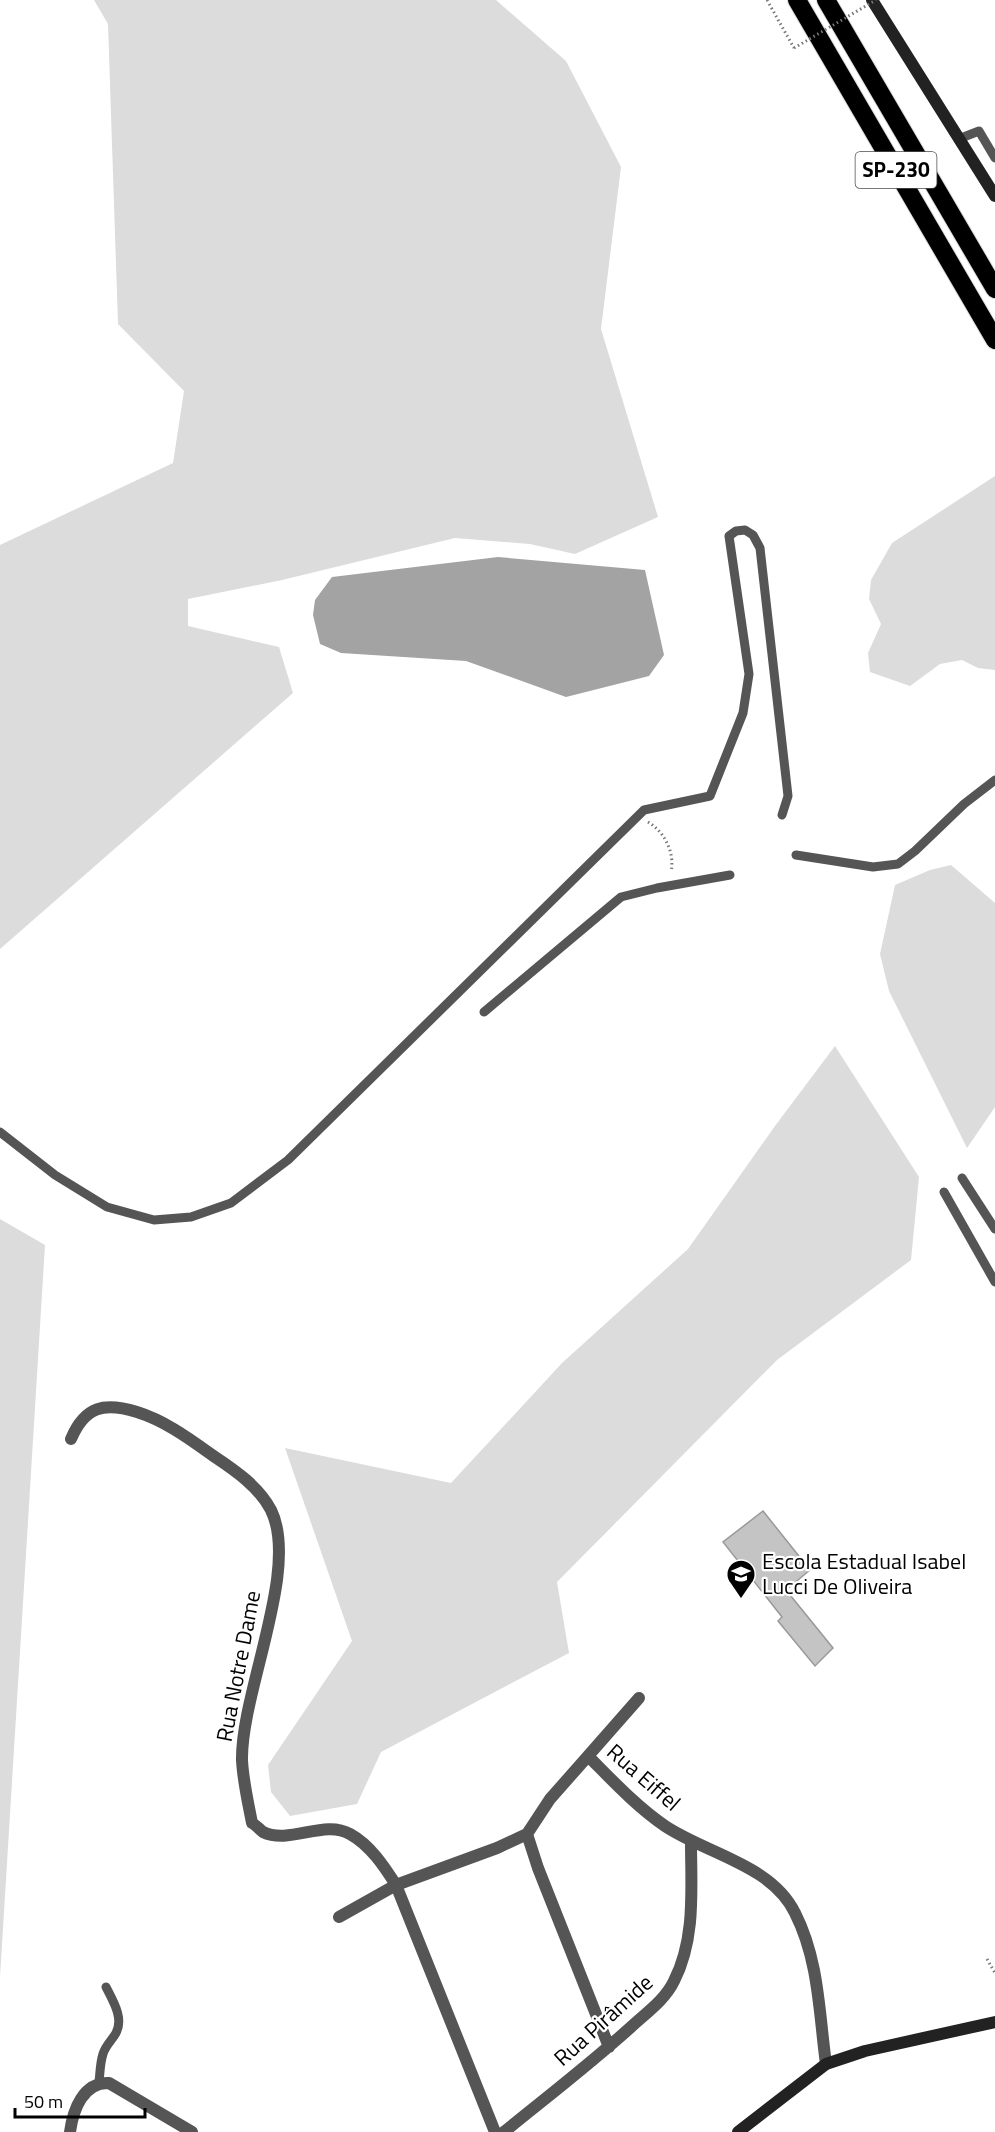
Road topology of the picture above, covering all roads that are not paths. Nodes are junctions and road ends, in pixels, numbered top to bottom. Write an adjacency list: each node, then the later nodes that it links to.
1 (797, 0): 8 (highway, SP-230)
2 (826, 0): 7 (highway, SP-230)
3 (874, 0): 4 (main road)
4 (961, 138): 5 (lane); 6 (main road)
5 (995, 158)
6 (995, 196)
7 (995, 289)
8 (995, 340)
9 (995, 780): 11 (lane)
10 (782, 815): 14 (lane)
11 (796, 855)
12 (730, 875): 13 (lane)
13 (484, 1012)
14 (0, 1132)
15 (962, 1178): 17 (lane)
16 (944, 1192): 18 (lane)
17 (995, 1229)
18 (995, 1282)
19 (71, 1439): 24 (street, Rua Notre Dame)
20 (639, 1698): 21 (street)
21 (588, 1755): 22 (street, Rua Eiffel); 23 (street, Rua Eiffel)
22 (527, 1834): 24 (street); 28 (street)
23 (691, 1842): 28 (street, Rua Pirâmide); 29 (street, Rua Eiffel)
24 (396, 1885): 25 (street); 33 (street, Rua Notre Dame)
25 (339, 1917)
26 (106, 1987): 30 (lane)
27 (995, 2022): 29 (main road)
28 (609, 2047): 34 (street, Rua Pirâmide)
29 (826, 2064): 35 (main road)
30 (104, 2083): 31 (street); 32 (street)
31 (70, 2132)
32 (192, 2132)
33 (495, 2132)
34 (504, 2132)
35 (738, 2132)

